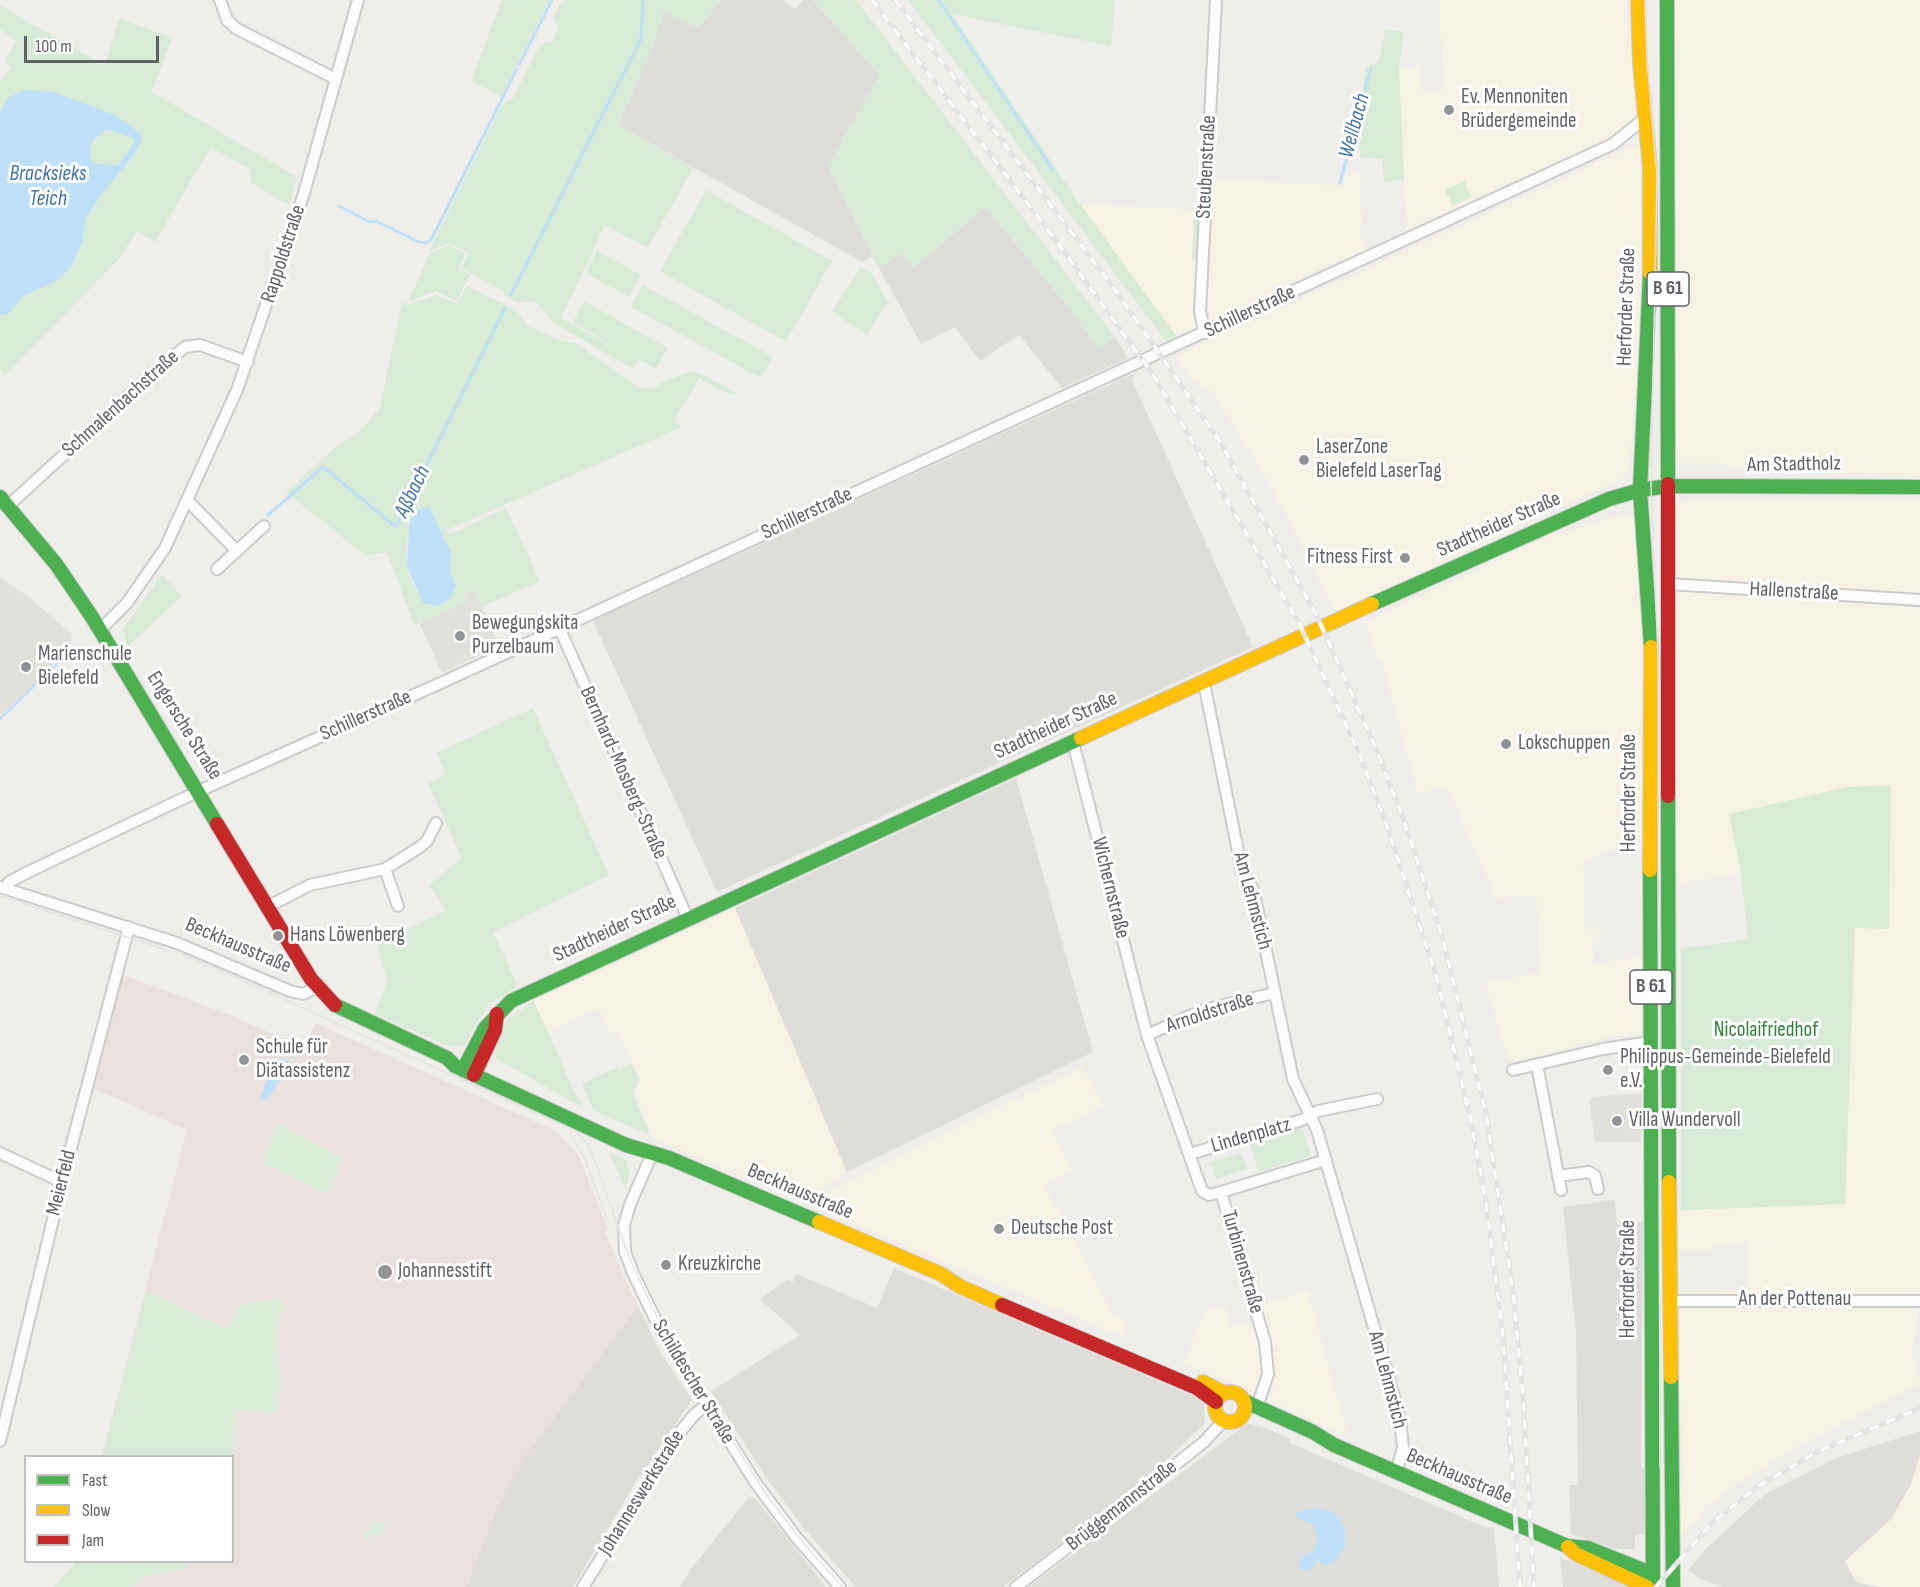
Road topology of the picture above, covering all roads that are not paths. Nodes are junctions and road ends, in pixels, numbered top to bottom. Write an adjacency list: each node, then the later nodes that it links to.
1 (220, 0): 6 (street)
2 (358, 0): 6 (street, Rappoldstraße)
3 (1216, 0): 10 (street, Steubenstraße)
4 (1638, 0): 7 (main road, Herforder Straße / B 61)
5 (1667, 0): 12 (main road, Herforder Straße / B 61)
6 (336, 79): 11 (street, Rappoldstraße)
7 (1645, 118): 8 (main road, Herforder Straße / B 61); 9 (street, Schillerstraße)
8 (1648, 142): 9 (street, Schillerstraße); 14 (main road, Herforder Straße / B 61)
9 (1613, 144): 10 (street, Schillerstraße)
10 (1205, 333): 22 (street, Schillerstraße)
11 (248, 362): 15 (street, Schmalenbachstraße); 16 (street, Rappoldstraße)
12 (1669, 486): 13 (main road, Am Stadtholz); 14 (main road, Am Stadtholz); 20 (main road, Herforder Straße / B 61)
13 (1920, 487)
14 (1640, 490): 24 (main road, Stadtheider Straße); 37 (main road, Herforder Straße / B 61)
15 (4, 501): 23 (main road, Engersche Straße)
16 (188, 501): 18 (street); 23 (street, Rappoldstraße)
17 (264, 525): 18 (street)
18 (237, 551): 19 (street)
19 (217, 569)
20 (1669, 584): 21 (street, Hallenstraße); 52 (main road, Herforder Straße / B 61)
21 (1920, 600)
22 (558, 627): 26 (street, Schillerstraße); 32 (street, Bernhard-Mosberg-Straße)
23 (100, 630): 26 (main road, Engersche Straße)
24 (1204, 683): 25 (main road, Stadtheider Straße); 35 (street, Am Lehmstich)
25 (1073, 742): 32 (main road, Stadtheider Straße); 36 (street, Wichernstraße)
26 (199, 791): 29 (street, Schillerstraße); 30 (main road, Engersche Straße)
27 (436, 822): 28 (street)
28 (385, 869): 30 (street); 31 (street)
29 (3, 888): 33 (street, Beckhausstraße)
30 (269, 906): 34 (main road, Engersche Straße)
31 (398, 906)
32 (688, 919): 39 (main road, Stadtheider Straße)
33 (129, 927): 34 (street, Beckhausstraße); 48 (street, Meierfeld)
34 (316, 988): 39 (main road, Beckhausstraße)
35 (1274, 993): 36 (street, Arnoldstraße); 42 (street, Am Lehmstich)
36 (1147, 1035): 45 (street, Turbinenstraße)
37 (1651, 1042): 38 (street); 60 (main road, Herforder Straße / B 61)
38 (1537, 1065): 40 (street); 47 (street)
39 (470, 1068): 43 (main road, Beckhausstraße)
40 (1513, 1070)
41 (1377, 1098): 42 (street)
42 (1311, 1115): 45 (street, Lindenplatz); 46 (street, Am Lehmstich)
43 (648, 1150): 54 (main road, Beckhausstraße); 55 (street, Schildescher Straße)
44 (0, 1153): 48 (street)
45 (1190, 1154): 51 (street, Turbinenstraße)
46 (1326, 1160): 51 (street); 59 (street, Am Lehmstich)
47 (1558, 1176): 49 (street); 50 (street)
48 (62, 1182): 58 (street, Meierfeld)
49 (1598, 1189)
50 (1561, 1190)
51 (1221, 1192): 56 (street, Turbinenstraße)
52 (1671, 1301): 53 (street, An der Pottenau); 61 (main road, Herforder Straße / B 61)
53 (1920, 1301)
54 (1220, 1397): 56 (main road); 57 (main road)
55 (706, 1405): 62 (street, Johanneswerkstraße); 63 (street, Schildescher Straße)
56 (1248, 1407): 57 (main road); 59 (main road, Beckhausstraße)
57 (1223, 1421): 64 (street, Brüggemannstraße)
58 (0, 1441)
59 (1396, 1472): 60 (main road, Beckhausstraße)
60 (1651, 1583): 61 (main road, Beckhausstraße)
61 (1677, 1585)
62 (583, 1587)
63 (840, 1587)
64 (1016, 1587)

